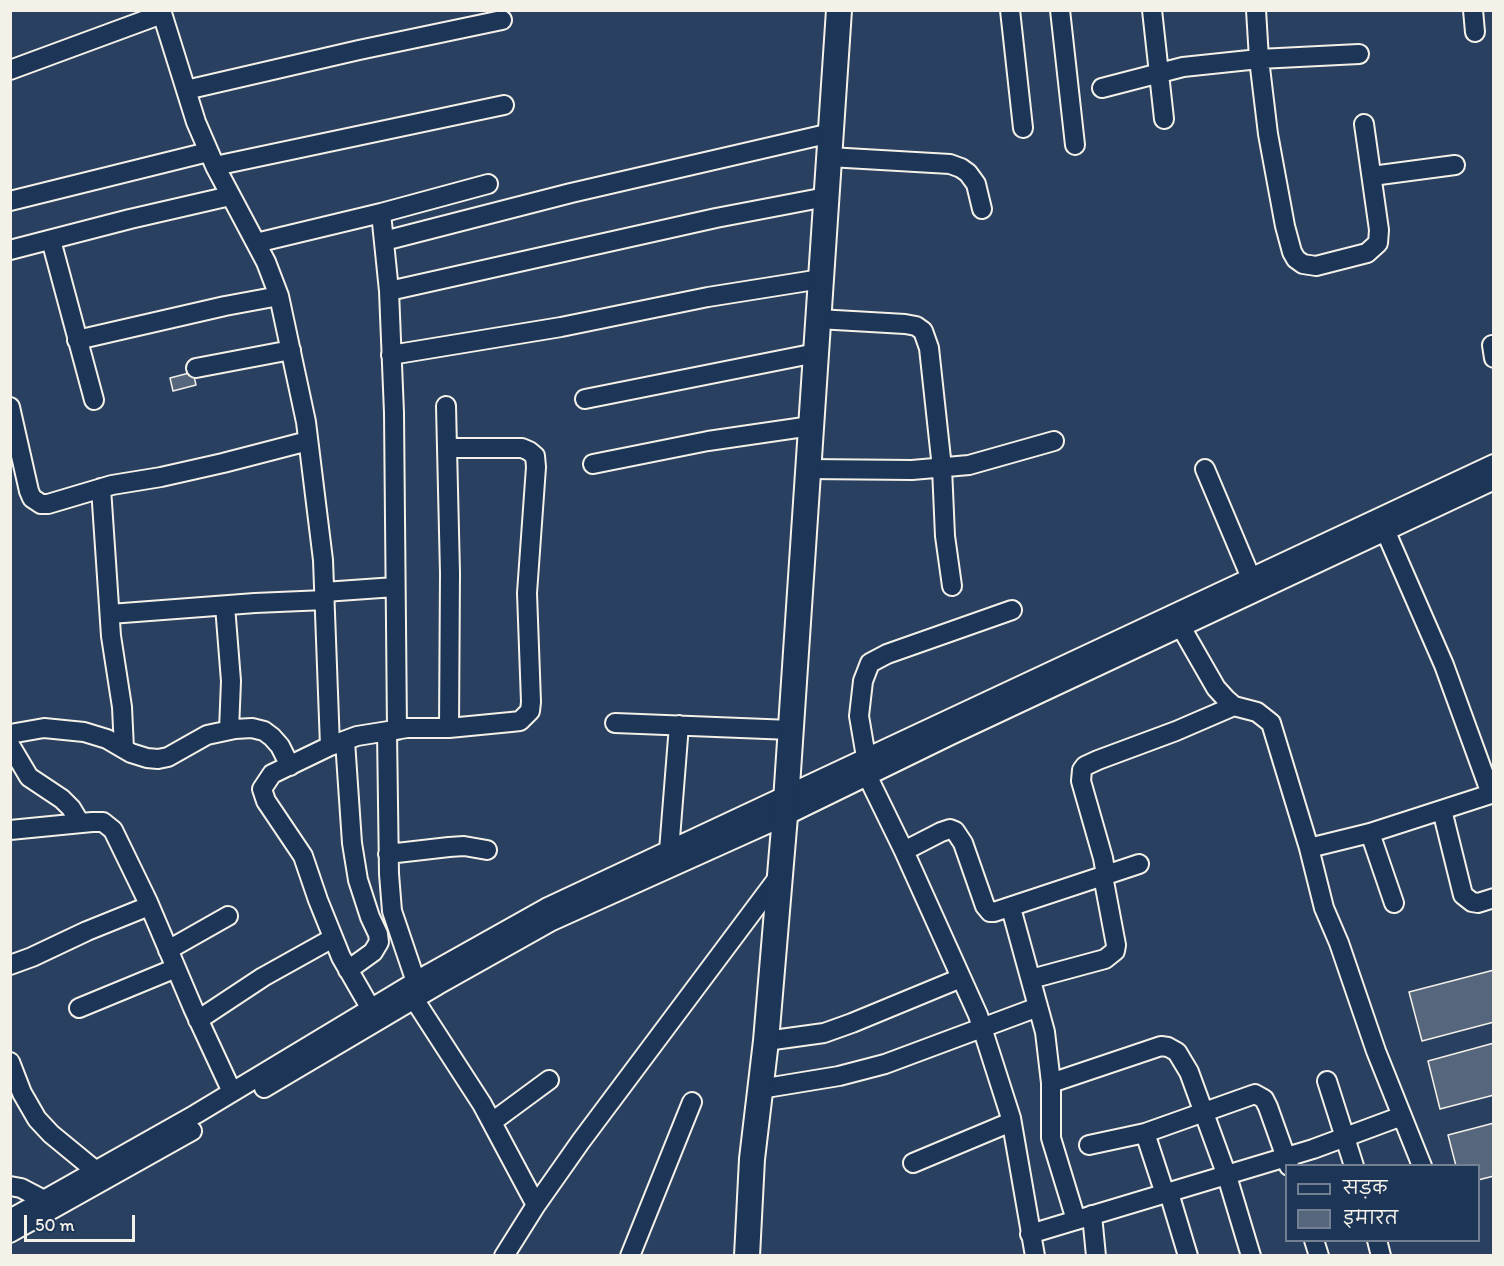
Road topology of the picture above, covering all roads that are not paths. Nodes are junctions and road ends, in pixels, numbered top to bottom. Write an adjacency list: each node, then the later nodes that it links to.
1 (839, 10): 20 (main road)
2 (1010, 10): 19 (street)
3 (1060, 10): 21 (street)
4 (1152, 10): 13 (street)
5 (1256, 10): 11 (street)
6 (1473, 10): 9 (street)
7 (162, 12): 12 (street); 15 (street)
8 (502, 20): 15 (street)
9 (1475, 32)
10 (1359, 54): 11 (street)
11 (1259, 59): 13 (street); 25 (street)
12 (10, 70)
13 (1158, 73): 14 (street); 17 (street)
14 (1102, 88)
15 (186, 90): 23 (street)
16 (504, 105): 23 (street)
17 (1164, 119)
18 (1364, 124): 25 (street)
19 (1023, 128)
20 (831, 133): 22 (main road); 33 (street)
21 (1074, 145)
22 (829, 157): 28 (main road); 30 (street)
23 (211, 159): 27 (street); 29 (street)
24 (1455, 165): 25 (street)
25 (1372, 176)
26 (488, 184): 31 (street)
27 (230, 196): 32 (street); 34 (street)
28 (826, 197): 36 (main road); 37 (street)
29 (10, 201)
30 (982, 209)
31 (381, 213): 33 (street); 34 (street)
32 (51, 240): 35 (street); 40 (street)
33 (384, 241): 37 (street)
34 (256, 243): 38 (street)
35 (10, 250)
36 (821, 279): 39 (main road); 43 (street)
37 (389, 291): 43 (street)
38 (279, 296): 40 (street); 41 (street)
39 (818, 319): 42 (main road); 55 (street)
40 (77, 339): 46 (street)
41 (291, 350): 44 (street); 50 (street)
42 (816, 353): 45 (street); 49 (main road)
43 (392, 355): 64 (street)
44 (195, 368)
45 (585, 399)
46 (94, 400)
47 (446, 406): 52 (street)
48 (11, 414): 58 (street)
49 (811, 426): 53 (street); 56 (main road)
50 (308, 441): 60 (street); 65 (street)
51 (1054, 441): 55 (street)
52 (447, 448): 73 (street); 73 (street)
53 (593, 464)
54 (1494, 464): 62 (street)
55 (942, 468): 56 (street); 63 (street)
56 (808, 469): 75 (main road)
57 (1205, 469): 62 (street)
58 (17, 475): 60 (street)
59 (1494, 480): 61 (street)
60 (101, 488): 68 (street)
61 (1385, 530): 69 (street); 83 (street)
62 (1251, 578): 81 (street)
63 (952, 586)
64 (395, 587): 65 (street); 76 (street)
65 (325, 596): 66 (street); 78 (street)
66 (225, 606): 68 (street); 74 (street)
67 (1012, 610): 81 (street)
68 (110, 614): 80 (street)
69 (1180, 627): 70 (street); 81 (street)
70 (1234, 706): 89 (street); 96 (street)
71 (615, 723): 72 (street)
72 (679, 725): 75 (street); 91 (street)
73 (449, 728): 76 (street)
74 (229, 730): 80 (street); 82 (street)
75 (791, 730): 84 (main road)
76 (392, 731): 78 (street); 93 (street)
77 (10, 734): 80 (street)
78 (337, 743): 82 (street); 106 (street)
79 (10, 745): 86 (street)
80 (124, 749)
81 (865, 764): 84 (street); 92 (street)
82 (290, 766): 102 (street)
83 (1492, 794): 85 (street)
84 (786, 806): 91 (street); 95 (main road); 109 (street)
85 (1442, 810): 88 (street); 97 (street)
86 (80, 823): 87 (street); 99 (street)
87 (10, 830)
88 (1370, 833): 89 (street); 98 (street)
89 (1309, 848): 124 (street)
90 (487, 850): 93 (street)
91 (669, 851): 109 (street)
92 (904, 852): 100 (street); 107 (street)
93 (388, 854): 109 (street)
94 (1139, 864): 96 (street)
95 (780, 875): 115 (main road); 139 (street)
96 (1105, 876): 100 (street); 108 (street)
97 (1494, 898)
98 (1394, 903)
99 (149, 906): 103 (street); 104 (street)
100 (1011, 908): 108 (street)
101 (228, 916): 103 (street)
102 (333, 938): 106 (street); 113 (street)
103 (168, 950): 105 (street)
104 (10, 965)
105 (176, 968): 111 (street); 113 (street)
106 (348, 970): 112 (street)
107 (961, 978): 114 (street); 115 (street)
108 (1031, 979): 110 (street)
109 (415, 991): 112 (street); 125 (street); 142 (street)
110 (1038, 1007): 114 (street); 119 (street)
111 (80, 1008)
112 (371, 1009): 121 (street)
113 (198, 1020): 121 (street)
114 (982, 1028): 120 (street); 126 (street)
115 (766, 1041): 120 (main road)
116 (10, 1062): 134 (street)
117 (549, 1080): 125 (street)
118 (1327, 1081): 128 (street)
119 (1051, 1083): 123 (street); 140 (street)
120 (760, 1089): 146 (main road)
121 (232, 1092): 134 (street)
122 (692, 1102): 145 (street)
123 (1203, 1111): 127 (street); 130 (street); 135 (street)
124 (1402, 1116): 128 (street); 133 (street)
125 (492, 1122): 139 (street)
126 (1011, 1122): 131 (street); 143 (street)
127 (1145, 1133): 129 (street); 137 (street)
128 (1346, 1138): 130 (street); 132 (street)
129 (1089, 1145)
130 (1288, 1161): 135 (street)
131 (913, 1163)
132 (1353, 1164)
133 (1421, 1164)
134 (96, 1171): 138 (street)
135 (1227, 1176): 137 (street); 150 (street)
136 (10, 1186): 138 (street)
137 (1167, 1193): 140 (street); 149 (street)
138 (44, 1200): 141 (street)
139 (536, 1205): 144 (street)
140 (1084, 1217): 143 (street); 148 (street)
141 (10, 1219)
142 (10, 1233)
143 (1030, 1234): 147 (street)
144 (504, 1256)
145 (630, 1256)
146 (747, 1256)
147 (1035, 1256)
148 (1096, 1256)
149 (1188, 1256)
150 (1251, 1256)

